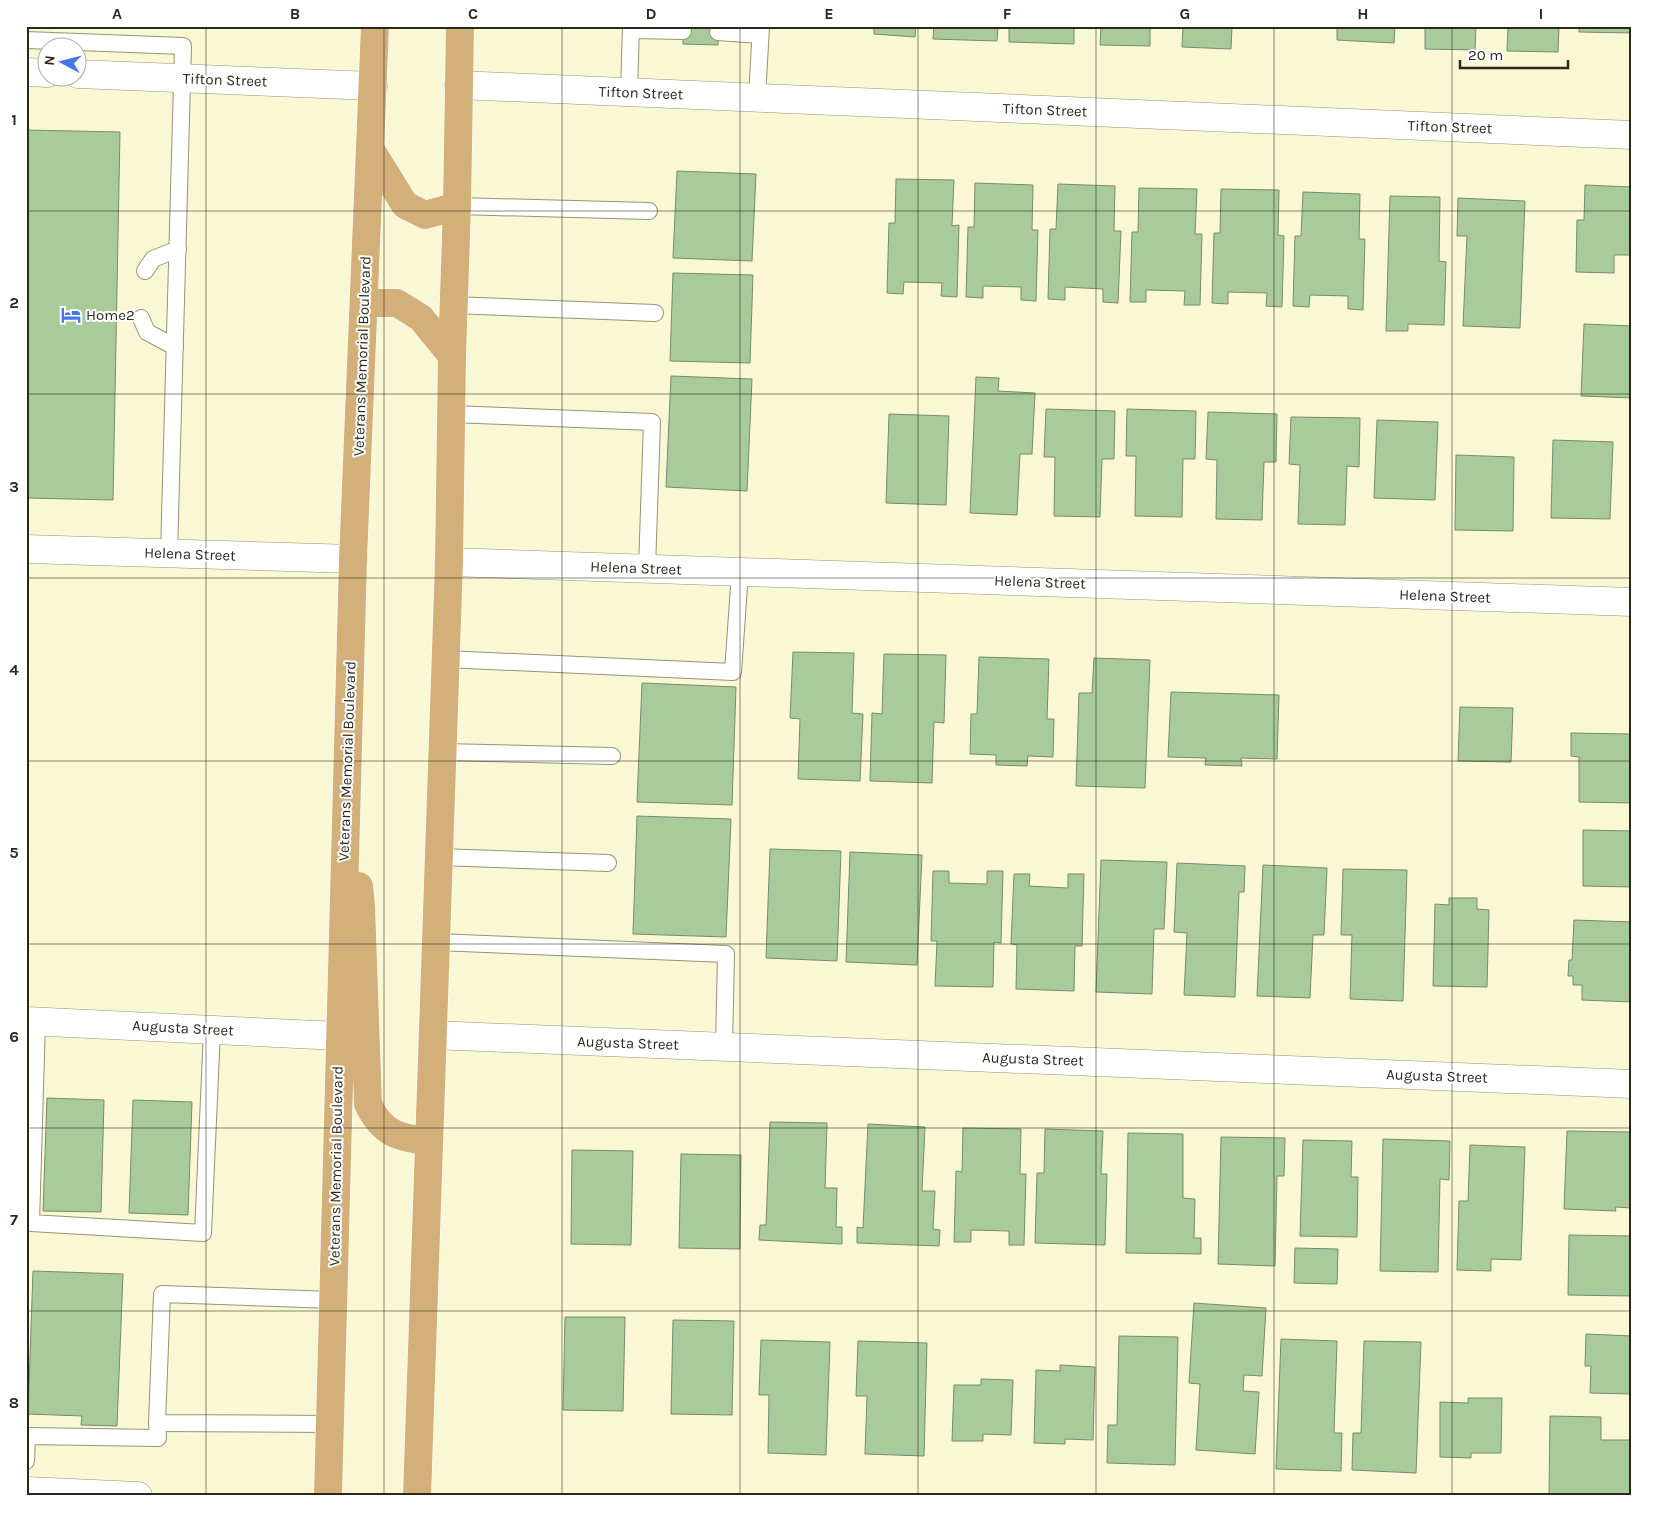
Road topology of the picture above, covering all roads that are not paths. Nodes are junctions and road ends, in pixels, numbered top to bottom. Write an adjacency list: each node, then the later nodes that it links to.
1 (374, 26): 11 (main road, Veterans Memorial Boulevard)
2 (460, 26): 10 (main road)
3 (631, 28): 5 (lane); 12 (lane)
4 (760, 30): 6 (lane); 13 (lane)
5 (683, 31)
6 (718, 32)
7 (26, 40): 9 (lane)
8 (88, 74): 9 (street, Tifton Street)
9 (183, 79): 11 (street, Tifton Street); 18 (lane)
10 (459, 85): 12 (street, Tifton Street); 16 (main road)
11 (373, 86): 15 (main road, Veterans Memorial Boulevard)
12 (629, 92): 13 (street, Tifton Street)
13 (757, 98): 14 (street, Tifton Street)
14 (1632, 135)
15 (371, 150): 16 (main road); 20 (main road, Veterans Memorial Boulevard)
16 (457, 206): 17 (lane); 21 (main road)
17 (648, 210)
18 (178, 249): 19 (lane); 24 (lane)
19 (144, 271)
20 (364, 303): 25 (main road); 29 (main road, Veterans Memorial Boulevard)
21 (453, 305): 22 (lane); 25 (main road)
22 (654, 313)
23 (141, 318): 24 (lane)
24 (175, 347): 28 (lane)
25 (452, 356): 26 (main road)
26 (451, 414): 30 (main road); 31 (lane)
27 (26, 549): 28 (street, Helena Street)
28 (169, 554): 29 (street, Helena Street)
29 (353, 559): 37 (main road, Veterans Memorial Boulevard)
30 (449, 562): 31 (street, Helena Street); 34 (main road)
31 (647, 568): 32 (street, Helena Street)
32 (740, 572): 33 (street, Helena Street); 34 (lane)
33 (1632, 602)
34 (446, 659): 35 (main road)
35 (442, 752): 36 (lane); 38 (main road)
36 (612, 756)
37 (346, 785): 44 (main road, Veterans Memorial Boulevard); 47 (main road)
38 (439, 856): 39 (lane); 40 (main road)
39 (608, 863)
40 (436, 942): 43 (main road); 45 (lane)
41 (32, 1021): 42 (street, Augusta Street); 42 (lane)
42 (212, 1030): 44 (street, Augusta Street)
43 (433, 1035): 45 (street, Augusta Street); 47 (main road)
44 (339, 1036): 48 (main road, Veterans Memorial Boulevard)
45 (724, 1047): 46 (street, Augusta Street)
46 (1632, 1084)
47 (429, 1142): 55 (main road)
48 (333, 1300): 49 (lane); 50 (main road, Veterans Memorial Boulevard)
49 (157, 1423): 50 (lane); 51 (lane)
50 (330, 1424): 54 (main road, Veterans Memorial Boulevard)
51 (26, 1461)
52 (26, 1491): 53 (street)
53 (138, 1496)
54 (328, 1496)
55 (417, 1496)

